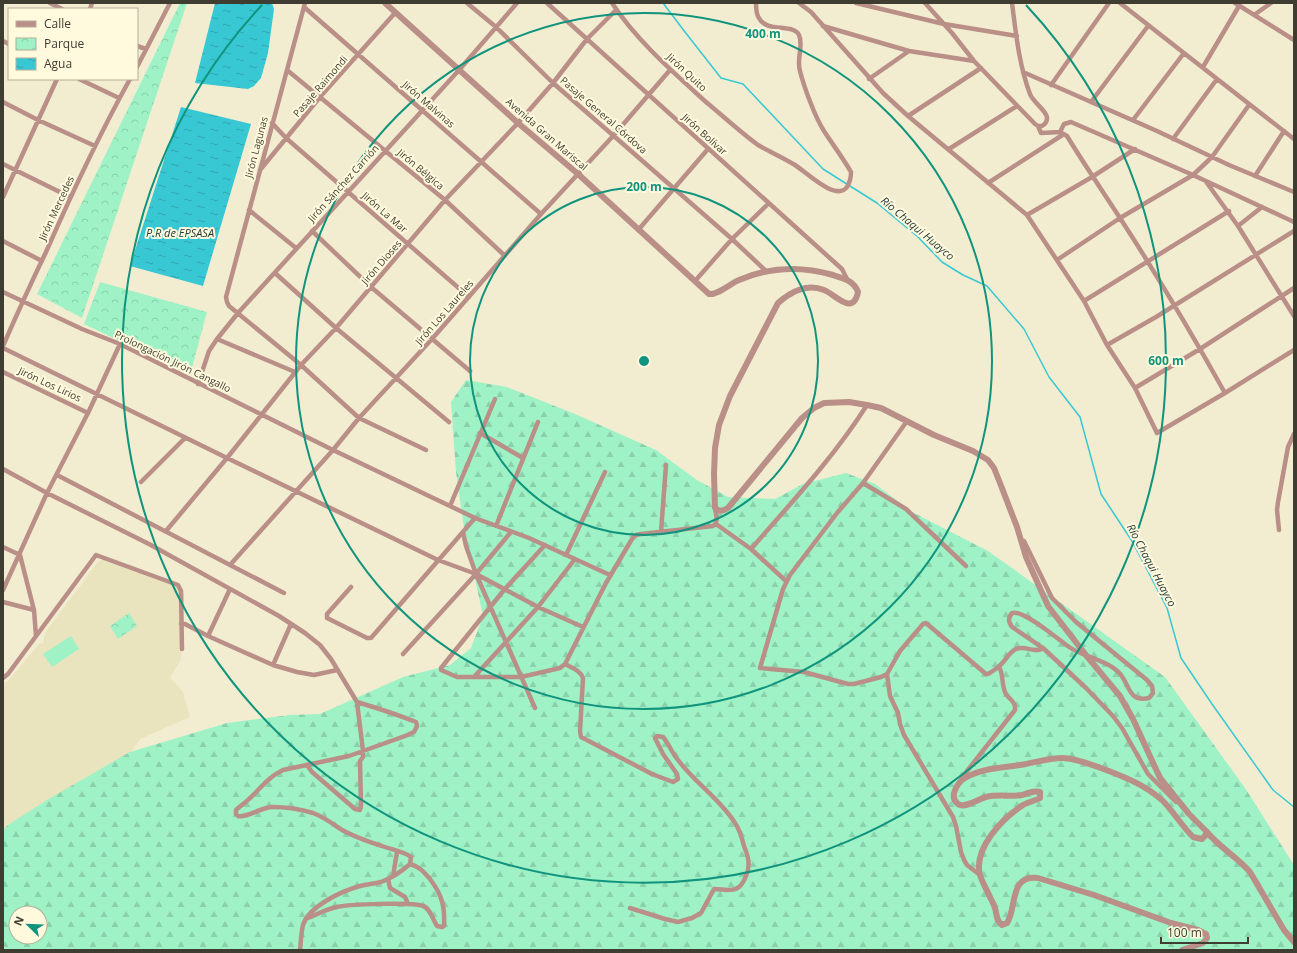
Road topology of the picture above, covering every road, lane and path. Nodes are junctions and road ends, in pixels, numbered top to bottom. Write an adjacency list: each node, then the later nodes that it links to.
1 (50, 3): 18 (street)
2 (170, 3): 30 (street)
3 (385, 3): 20 (street, Avenida Gran Mariscal)
4 (467, 3): 25 (street, Pasaje General Córdova)
5 (516, 3): 25 (street, Jirón Sánchez Carrión)
6 (546, 3): 27 (street, Jirón Bolívar)
7 (612, 3): 19 (street, Jirón Quito)
8 (756, 3): 40 (street, Jirón Quito)
9 (799, 3): 23 (street)
10 (856, 3): 22 (street)
11 (925, 3): 22 (street)
12 (1012, 3): 26 (street)
13 (1109, 3): 48 (street)
14 (1120, 3): 24 (street)
15 (1271, 3): 21 (street)
16 (1237, 4): 21 (street); 36 (street)
17 (304, 5): 33 (street, Jirón Malvinas); 39 (street, Jirón Lagunas)
18 (60, 8)
19 (616, 10): 27 (street, Jirón Dioses); 40 (street, Jirón Quito)
20 (395, 13): 33 (street, Pasaje Raimondi); 38 (street, Avenida Gran Mariscal)
21 (1254, 15): 28 (street)
22 (944, 24): 26 (street); 34 (street)
23 (822, 26): 31 (street); 42 (street)
24 (1148, 26): 32 (street); 53 (street)
25 (496, 27): 38 (street, Jirón Sánchez Carrión); 47 (street, Pasaje General Córdova)
26 (1017, 36): 41 (street)
27 (587, 39): 47 (street, Jirón Dioses); 49 (street, Jirón Bolívar)
28 (1294, 40)
29 (138, 46): 30 (street)
30 (146, 49): 35 (street)
31 (909, 51): 34 (street); 42 (street)
32 (1184, 53): 36 (street); 59 (street)
33 (358, 56): 50 (street, Pasaje Raimondi); 56 (street, Jirón Malvinas)
34 (974, 61): 37 (street)
35 (138, 65)
36 (1203, 67): 43 (street)
37 (981, 68): 55 (street); 57 (street)
38 (460, 69): 56 (street, Jirón Sánchez Carrión); 60 (street, Avenida Gran Mariscal)
39 (287, 70): 50 (street, Jirón Bélgica); 61 (street, Jirón Lagunas)
40 (670, 70): 49 (street, Jirón Los Laureles)
41 (1023, 72): 48 (street); 62 (street)
42 (869, 78): 57 (street)
43 (1217, 79): 54 (street); 67 (street)
44 (57, 80): 58 (street)
45 (81, 80): 51 (street)
46 (129, 80): 51 (street, Jirón Mercedes)
47 (553, 83): 60 (street, Jirón Dioses); 65 (street, Pasaje General Córdova)
48 (1051, 85): 53 (street)
49 (648, 95): 65 (street, Jirón Los Laureles); 70 (street, Jirón Bolívar)
50 (320, 97): 66 (street, Pasaje Raimondi); 73 (street, Jirón Bélgica)
51 (119, 98): 69 (street, Jirón Mercedes)
52 (3, 102): 58 (street)
53 (1091, 102): 59 (street)
54 (1249, 105): 63 (street); 74 (street)
55 (1017, 106): 62 (street); 71 (street)
56 (422, 110): 73 (street, Jirón Sánchez Carrión); 75 (street, Jirón Malvinas)
57 (908, 116): 71 (street)
58 (38, 120): 69 (street); 77 (street)
59 (1132, 120): 67 (street)
60 (518, 123): 75 (street, Jirón Dioses); 79 (street, Avenida Gran Mariscal)
61 (272, 124): 66 (street, Jirón La Mar); 78 (street, Jirón Lagunas)
62 (1040, 126): 64 (street)
63 (1284, 131): 68 (street); 81 (street)
64 (1062, 133): 72 (street); 82 (street); 84 (street)
65 (614, 135): 79 (street, Jirón Los Laureles); 85 (street, Pasaje General Córdova)
66 (286, 138): 78 (street, Pasaje Raimondi); 86 (street, Jirón La Mar)
67 (1173, 138): 74 (street)
68 (1294, 139)
69 (95, 146): 89 (street, Jirón Mercedes)
70 (708, 149): 85 (street); 91 (street, Jirón Bolívar)
71 (948, 149): 84 (street)
72 (1134, 149): 80 (street); 82 (street)
73 (385, 151): 86 (street, Jirón Sánchez Carrión); 90 (street, Jirón Bélgica)
74 (1212, 157): 80 (street); 81 (street)
75 (482, 162): 90 (street, Jirón Dioses); 95 (street, Jirón Malvinas)
76 (3, 164): 77 (street)
77 (16, 170): 88 (street); 89 (street)
78 (259, 171): 93 (street, Jirón Lagunas)
79 (578, 174): 95 (street, Jirón Los Laureles); 100 (street, Avenida Gran Mariscal)
80 (1193, 175): 83 (street); 97 (street)
81 (1255, 176): 87 (street)
82 (1092, 177): 96 (street); 97 (street)
83 (1206, 182): 92 (street); 94 (street)
84 (988, 183): 96 (street)
85 (674, 188): 100 (street); 103 (street, Pasaje General Córdova)
86 (348, 192): 101 (street, Jirón Sánchez Carrión); 105 (street, Jirón La Mar)
87 (1294, 192)
88 (3, 197)
89 (70, 197): 109 (street, Jirón Mercedes)
90 (445, 200): 105 (street, Jirón Dioses); 108 (street, Jirón Bélgica)
91 (769, 203): 103 (street); 115 (street, Jirón Bolívar)
92 (1262, 207): 98 (street); 99 (street)
93 (249, 210): 106 (street); 124 (street, Jirón Lagunas)
94 (1228, 211): 99 (street); 111 (street)
95 (541, 214): 108 (street, Jirón Los Laureles)
96 (1027, 215): 110 (street)
97 (1120, 218): 110 (street); 111 (street)
98 (1294, 222)
99 (1238, 226): 107 (street)
100 (639, 229): 114 (street, Avenida Gran Mariscal)
101 (312, 231): 106 (street, Jirón Sánchez Carrión); 116 (street)
102 (1294, 231): 107 (street)
103 (732, 238): 112 (street, Pasaje General Córdova); 114 (street)
104 (3, 241): 109 (street)
105 (408, 244): 116 (street, Jirón Dioses); 120 (street, Jirón La Mar)
106 (296, 248): 113 (street, Jirón Sánchez Carrión)
107 (1256, 255): 119 (street); 123 (street)
108 (504, 256): 120 (street, Jirón Los Laureles)
109 (42, 260): 121 (street, Jirón Mercedes)
110 (1057, 260): 122 (street)
111 (1147, 262): 122 (street); 123 (street)
112 (766, 271): 114 (street, Avenida Gran Mariscal); 115 (street)
113 (275, 273): 124 (street, Jirón Sánchez Carrión); 126 (street)
114 (694, 281)
115 (848, 281): 167 (street)
116 (371, 287): 126 (street, Jirón Dioses); 128 (street)
117 (1294, 288): 119 (street)
118 (3, 292): 121 (street, Prolongación Jirón Cangallo)
119 (1281, 296): 125 (street); 132 (street)
120 (469, 297): 128 (street, Jirón Los Laureles)
121 (22, 300): 129 (street, Prolongación Jirón Cangallo); 131 (street, Jirón Mercedes)
122 (1084, 300): 130 (street)
123 (1174, 305): 130 (street); 132 (street)
124 (238, 313): 127 (street, Jirón Sánchez Carrión); 134 (street)
125 (1294, 316)
126 (336, 328): 134 (street, Jirón Dioses); 138 (street)
127 (218, 338): 137 (street); 139 (street, Jirón Sánchez Carrión)
128 (432, 339): 135 (street); 138 (street, Jirón Los Laureles)
129 (120, 344): 139 (street, Prolongación Jirón Cangallo); 142 (street)
130 (1107, 345): 140 (street)
131 (3, 347): 142 (street)
132 (1200, 349): 140 (street); 141 (street)
133 (1294, 350): 141 (street)
134 (301, 364): 137 (street, Jirón Dioses); 147 (street)
135 (470, 370)
136 (3, 372): 145 (street, Jirón Los Lirios)
137 (295, 372): 146 (street, Jirón Dioses)
138 (397, 378): 147 (street, Jirón Los Laureles); 149 (street)
139 (198, 384): 146 (street, Prolongación Jirón Cangallo)
140 (1135, 388): 141 (street)
141 (1224, 393)
142 (97, 394): 145 (street); 153 (street)
143 (495, 399): 151 (street)
144 (867, 405): 148 (street); 167 (street); 179 (street)
145 (88, 413): 161 (street)
146 (261, 415): 154 (street, Prolongación Jirón Cangallo); 156 (street, Jirón Dioses)
147 (359, 418): 154 (street, Jirón Los Laureles); 155 (street)
148 (907, 420): 163 (street); 171 (street)
149 (449, 422)
150 (538, 422): 157 (street)
151 (480, 433): 157 (street); 166 (street)
152 (1294, 434): 172 (street)
153 (185, 438): 156 (street); 162 (street)
154 (333, 450): 164 (street, Jirón Los Laureles); 166 (street, Prolongación Jirón Cangallo)
155 (426, 450)
156 (227, 458): 164 (street); 173 (street, Jirón Dioses)
157 (523, 458): 170 (street)
158 (666, 465): 176 (street)
159 (3, 469): 165 (street)
160 (605, 472): 181 (street)
161 (57, 475): 165 (street); 173 (street)
162 (141, 482)
163 (863, 483): 185 (street); 188 (street)
164 (296, 491): 183 (street); 184 (street, Jirón Los Laureles)
165 (47, 493): 180 (street); 190 (street)
166 (450, 506): 168 (street, Prolongación Jirón Cangallo)
167 (715, 508): 169 (street)
168 (475, 518): 170 (street, Prolongación Jirón Cangallo); 174 (street)
169 (716, 524): 176 (street); 179 (street)
170 (496, 526): 175 (street, Prolongación Jirón Cangallo)
171 (1017, 527): 207 (street); 207 (street)
172 (1279, 530)
173 (166, 531): 184 (street)
174 (463, 532): 183 (street); 186 (street)
175 (511, 532): 177 (street, Prolongación Jirón Cangallo); 186 (street)
176 (661, 532): 187 (street)
177 (545, 545): 181 (street, Prolongación Jirón Cangallo); 192 (street)
178 (3, 547): 180 (street)
179 (750, 549): 188 (street)
180 (20, 555): 191 (street); 197 (street)
181 (566, 555): 182 (street, Prolongación Jirón Cangallo)
182 (575, 559): 187 (street, Prolongación Jirón Cangallo); 196 (street)
183 (438, 560): 186 (street); 189 (street)
184 (230, 565): 193 (street)
185 (966, 566)
186 (476, 574): 192 (street); 195 (street); 206 (street)
187 (610, 575): 200 (street)
188 (786, 581): 212 (street)
189 (351, 587)
190 (230, 589): 199 (street); 202 (street)
191 (3, 590)
192 (504, 590): 195 (street); 196 (street)
193 (284, 592)
194 (3, 602): 197 (street)
195 (490, 606): 203 (street); 213 (street)
196 (538, 607): 200 (street); 203 (street)
197 (34, 610): 201 (street)
198 (180, 624): 201 (street); 202 (street); 205 (street)
199 (291, 624): 209 (street); 211 (street)
200 (583, 627): 208 (street)
201 (36, 636): 215 (street)
202 (208, 636): 209 (street)
203 (506, 642): 213 (street); 214 (street)
204 (1043, 648): 207 (street); 210 (street); 223 (street)
205 (182, 649)
206 (403, 654)
207 (1085, 654): 223 (street)
208 (565, 664): 214 (street); 231 (street)
209 (273, 665): 211 (street)
210 (999, 666): 212 (street); 222 (street)
211 (337, 670): 216 (street)
212 (887, 674): 227 (street)
213 (474, 677): 214 (street)
214 (521, 677): 217 (street)
215 (3, 678)
216 (357, 702): 218 (street); 218 (street)
217 (535, 708)
218 (364, 751): 219 (street); 220 (street)
219 (349, 756): 220 (street); 221 (street)
220 (360, 761): 221 (street)
221 (307, 765): 225 (street)
222 (960, 781): 224 (street); 227 (street)
223 (1189, 814): 224 (street)
224 (1206, 831): 233 (street)
225 (397, 852): 226 (street); 228 (street)
226 (410, 864): 228 (street); 230 (street)
227 (980, 875): 235 (street)
228 (393, 876): 229 (street)
229 (388, 879): 230 (street); 232 (street)
230 (408, 904): 232 (street)
231 (630, 908)
232 (306, 919): 234 (street)
233 (1294, 942)
234 (300, 950)
235 (1182, 950)

